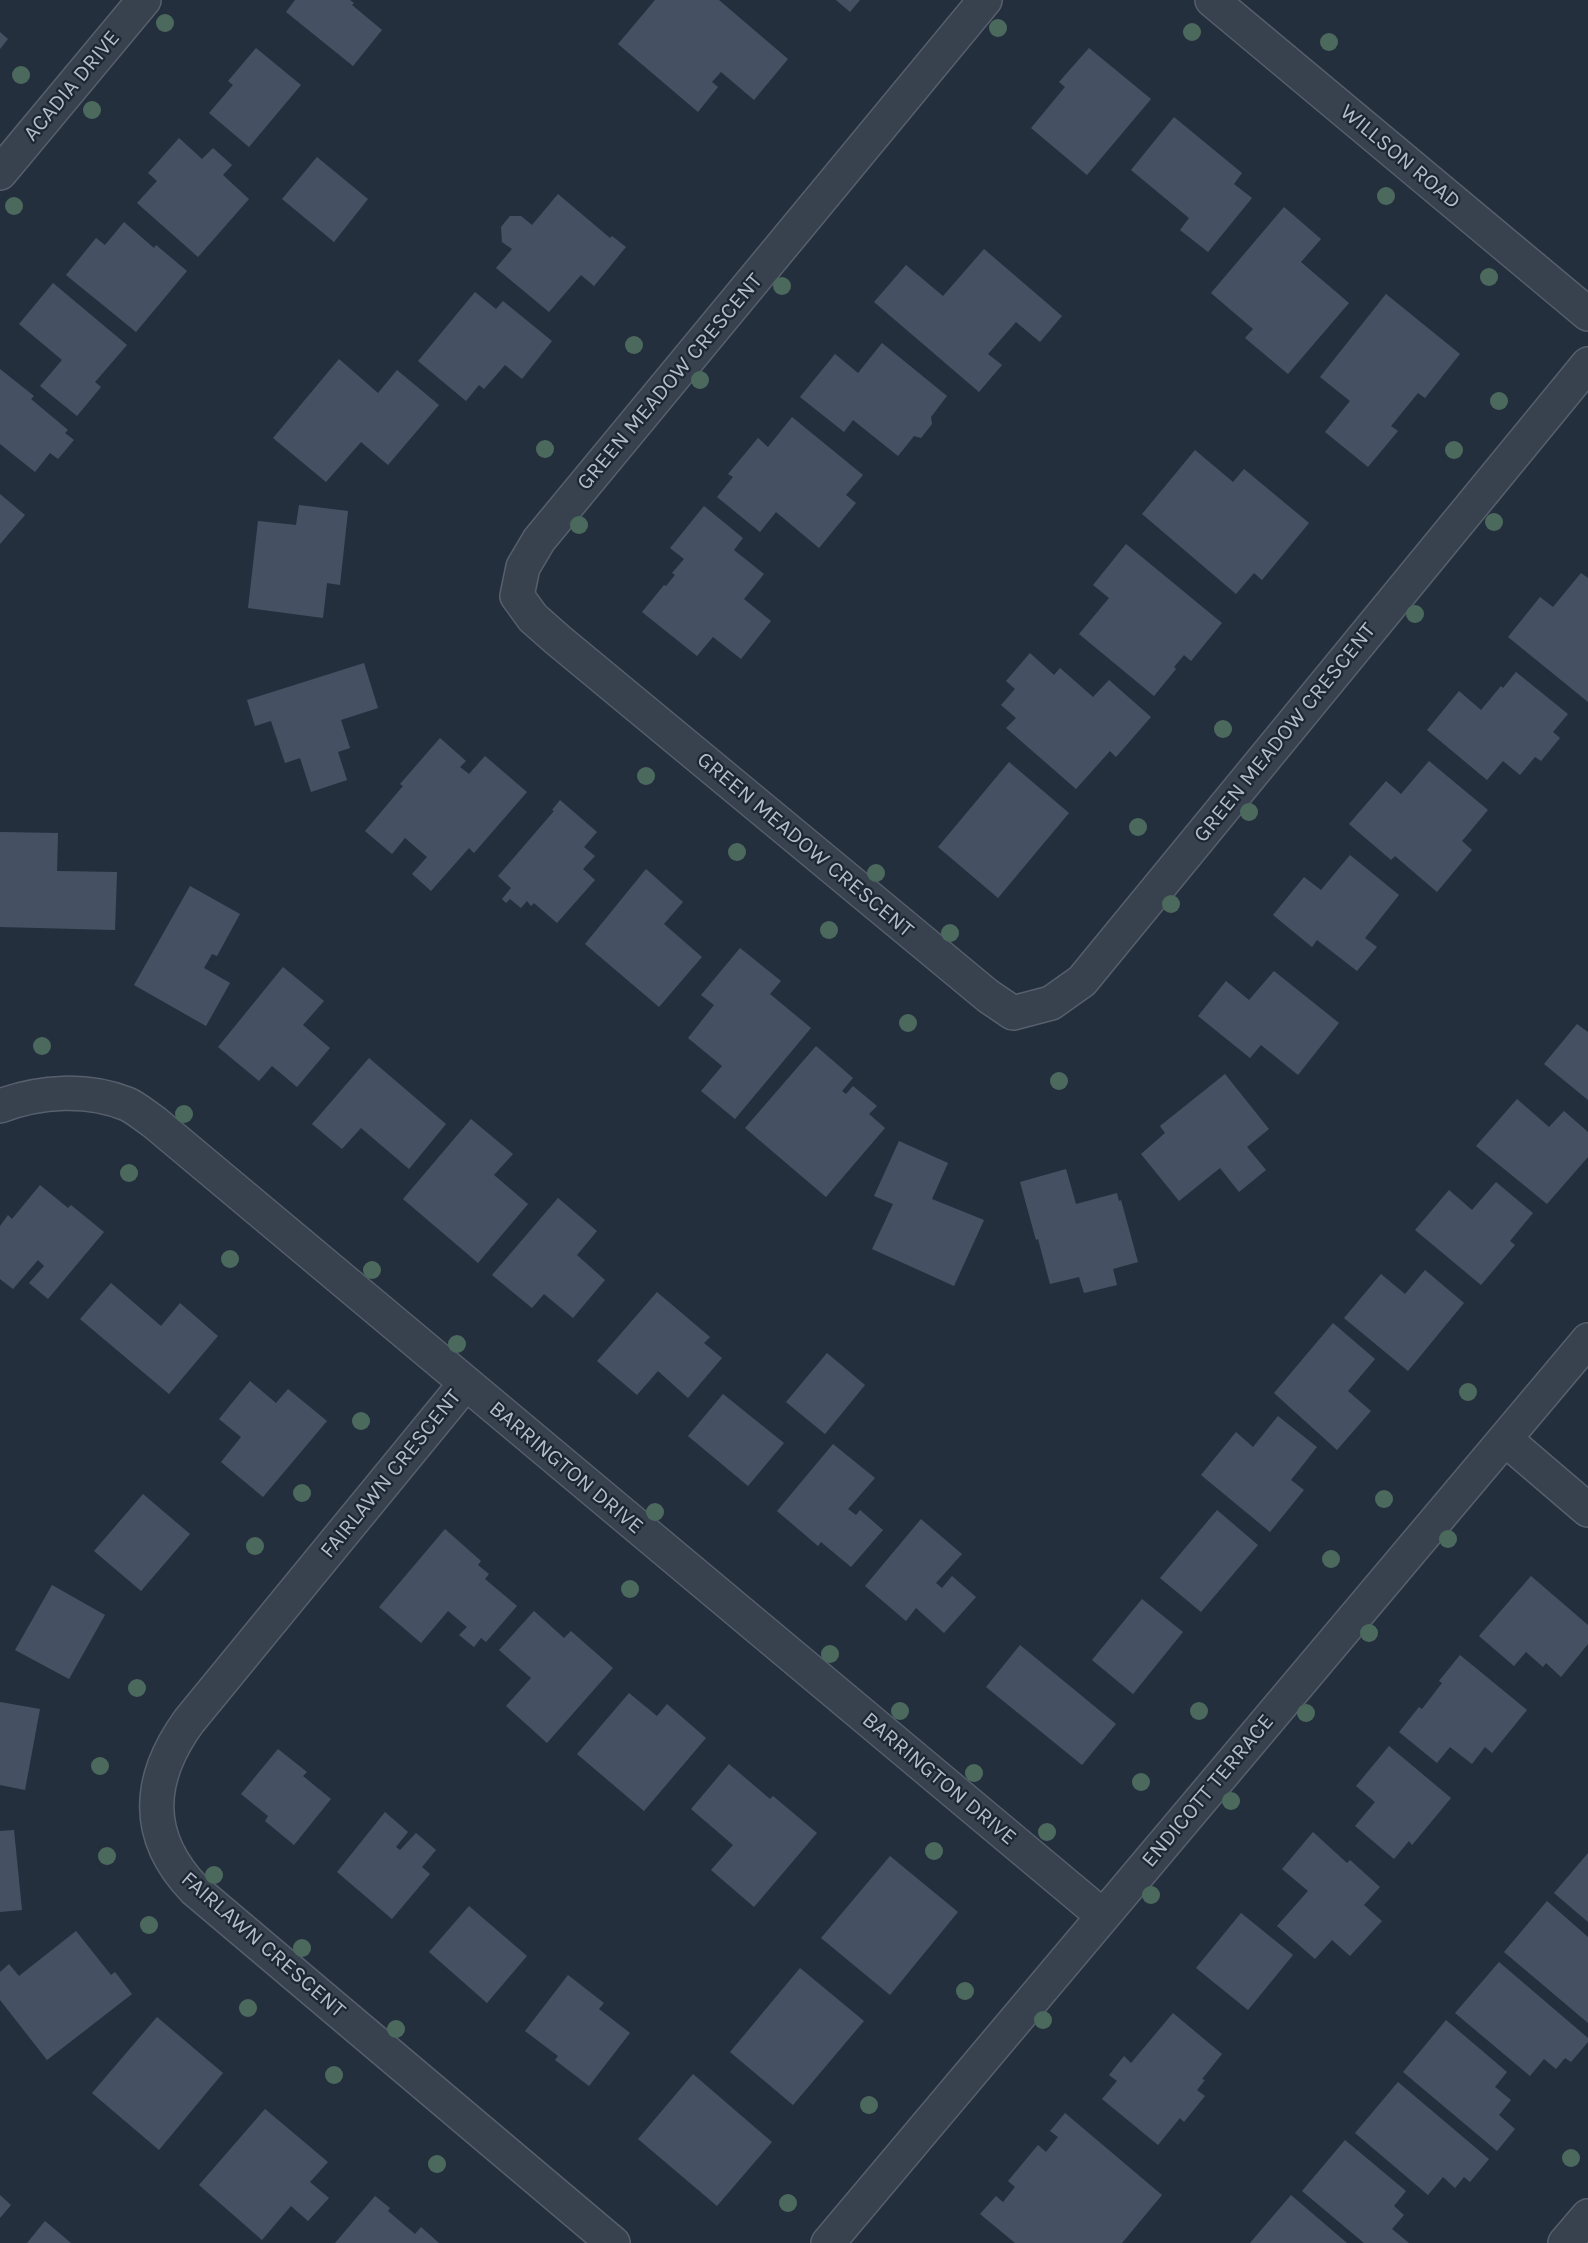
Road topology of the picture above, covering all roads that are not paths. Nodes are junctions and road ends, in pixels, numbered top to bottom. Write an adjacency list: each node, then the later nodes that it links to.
1 (144, 0): 4 (street, ACADIA DRIVE)
2 (985, 0): 6 (street, GREEN MEADOW CRESCENT)
3 (1212, 0): 5 (street, WILLSON ROAD)
4 (0, 172)
5 (1588, 314)
6 (1588, 364)
7 (0, 1106): 9 (street, BARRINGTON DRIVE)
8 (1588, 1340): 10 (street, ENDICOTT TERRACE)
9 (465, 1384): 12 (street, BARRINGTON DRIVE); 14 (street, FAIRLAWN CRESCENT)
10 (1505, 1439): 11 (street); 12 (street, ENDICOTT TERRACE)
11 (1588, 1510)
12 (1103, 1916): 15 (street, ENDICOTT TERRACE)
13 (1588, 2216): 16 (street)
14 (613, 2243)
15 (828, 2243)
16 (1565, 2243)

